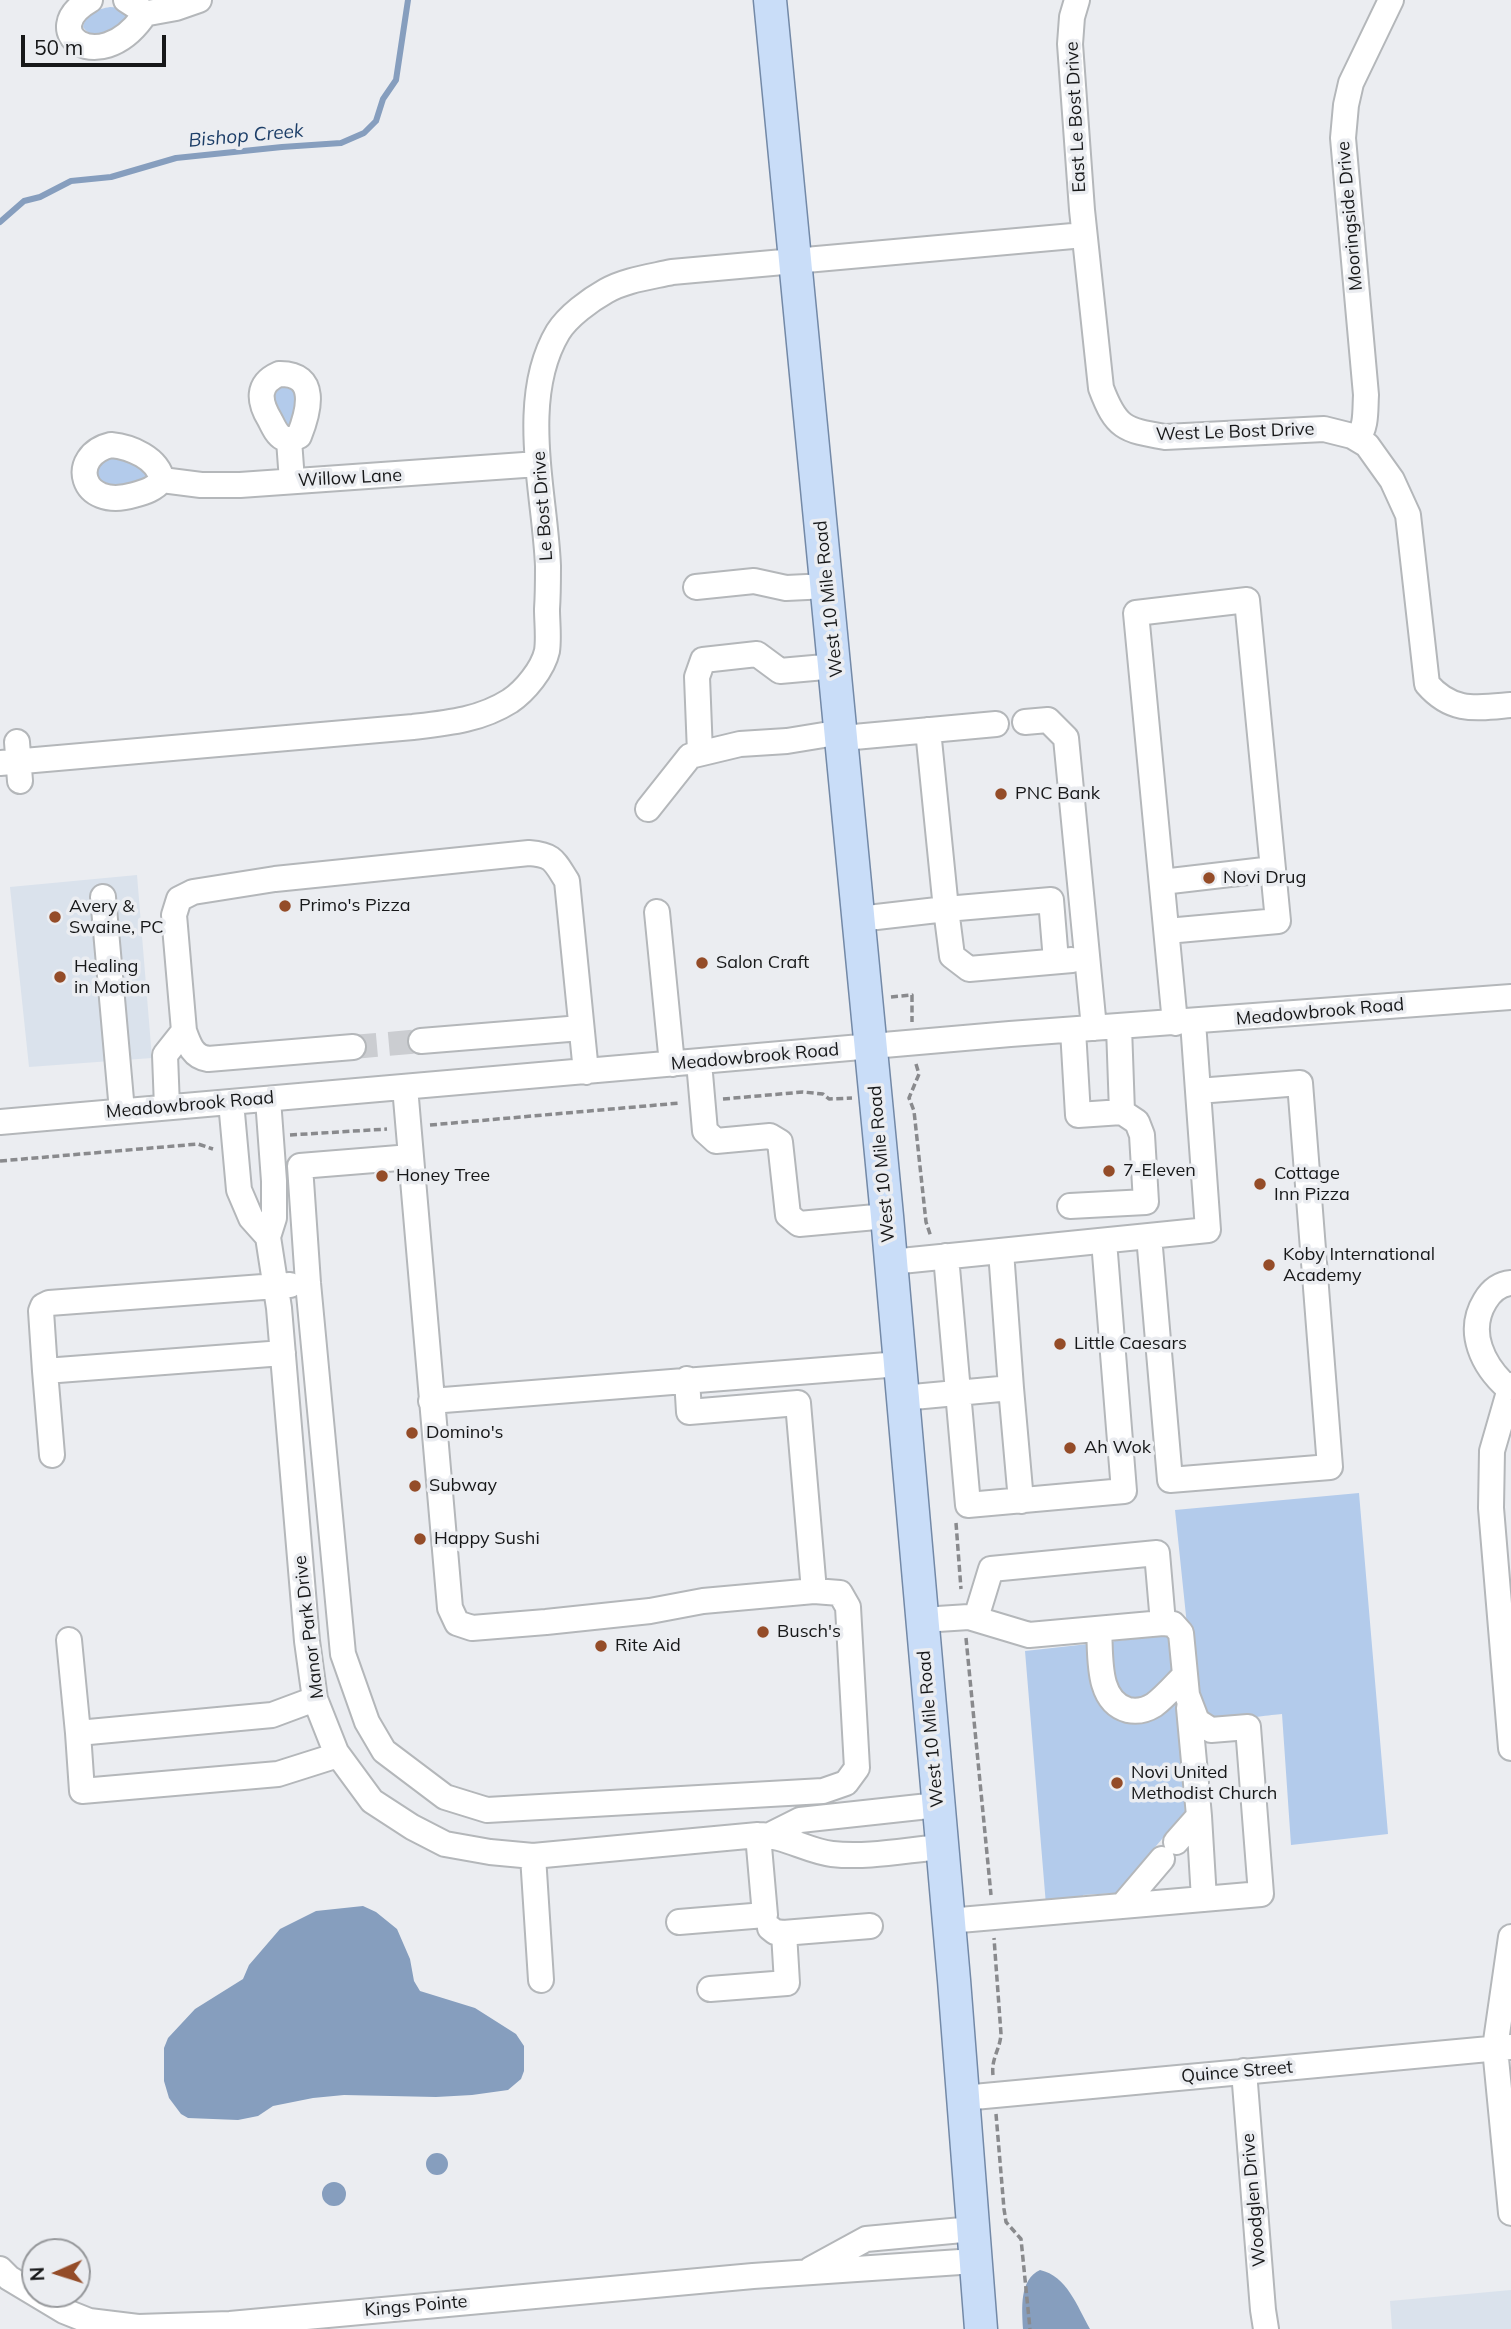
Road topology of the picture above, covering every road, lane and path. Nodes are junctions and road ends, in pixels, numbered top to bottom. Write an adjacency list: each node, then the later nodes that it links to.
1 (90, 0): 6 (street)
2 (199, 0): 6 (street)
3 (770, 0): 8 (main road, West 10 Mile Road)
4 (1077, 0): 7 (street, East Le Bost Drive)
5 (1391, 0): 9 (street, Mooringside Drive)
6 (134, 7)
7 (1084, 235): 8 (street, Le Bost Drive); 9 (street, West Le Bost Drive)
8 (796, 263): 11 (street, Le Bost Drive); 14 (main road, West 10 Mile Road)
9 (1357, 439): 17 (street, West Le Bost Drive)
10 (289, 440): 13 (street)
11 (538, 464): 13 (street, Willow Lane); 23 (street, Le Bost Drive)
12 (162, 480): 13 (street, Willow Lane)
13 (292, 481)
14 (828, 586): 15 (street); 16 (main road, West 10 Mile Road)
15 (696, 587)
16 (836, 666): 21 (main road, West 10 Mile Road); 22 (street)
17 (1511, 705)
18 (1026, 722): 32 (street)
19 (996, 724): 20 (street)
20 (928, 730): 21 (street); 28 (street)
21 (843, 735): 22 (street); 30 (main road, West 10 Mile Road)
22 (700, 753): 24 (street)
23 (14, 762)
24 (648, 809)
25 (1273, 869): 26 (street); 26 (street); 31 (street)
26 (1162, 882): 31 (street)
27 (103, 897): 55 (street)
28 (946, 909): 30 (street); 33 (street); 33 (street)
29 (657, 912): 44 (street)
30 (859, 919): 42 (main road, West 10 Mile Road)
31 (1167, 931): 35 (street)
32 (1086, 959): 33 (street); 38 (street)
33 (1056, 961)
34 (1511, 997): 35 (street, Meadowbrook Road)
35 (1184, 1023): 36 (street, Meadowbrook Road); 48 (street)
36 (1119, 1027): 38 (street, Meadowbrook Road); 56 (street)
37 (581, 1028): 39 (street); 40 (street); 46 (street)
38 (1084, 1029): 42 (street, Meadowbrook Road); 56 (street)
39 (184, 1031): 41 (street); 54 (street)
40 (421, 1041)
41 (353, 1047)
42 (872, 1047): 43 (street, Meadowbrook Road); 50 (main road, West 10 Mile Road)
43 (699, 1062): 44 (street, Meadowbrook Road); 52 (street)
44 (672, 1064): 46 (street, Meadowbrook Road)
45 (917, 1070): 49 (path)
46 (586, 1072): 47 (street, Meadowbrook Road)
47 (405, 1087): 51 (street, Meadowbrook Road); 58 (street)
48 (1198, 1091): 65 (street); 65 (street)
49 (910, 1094): 50 (path); 69 (path)
50 (876, 1096): 52 (path); 64 (main road, West 10 Mile Road)
51 (268, 1099): 53 (street, Meadowbrook Road); 66 (street, Manor Park Drive)
52 (702, 1101): 58 (path); 64 (street)
53 (231, 1102): 54 (street, Meadowbrook Road); 60 (street, Manor Park Drive)
54 (167, 1107): 55 (street, Meadowbrook Road)
55 (122, 1111): 57 (street, Meadowbrook Road)
56 (1122, 1112): 63 (street)
57 (0, 1122)
58 (410, 1127): 59 (path); 61 (street)
59 (285, 1139)
60 (235, 1150): 62 (path); 66 (street, Manor Park Drive)
61 (411, 1157): 71 (street); 82 (street)
62 (0, 1161)
63 (1070, 1206)
64 (887, 1216): 70 (main road, West 10 Mile Road)
65 (1149, 1236): 67 (street)
66 (268, 1237): 73 (street, Manor Park Drive)
67 (1104, 1241): 68 (street); 84 (street)
68 (1001, 1251): 69 (street); 79 (street)
69 (940, 1256): 70 (street); 80 (street)
70 (891, 1262): 75 (main road, West 10 Mile Road)
71 (308, 1283): 73 (street); 97 (street)
72 (1511, 1283): 78 (street)
73 (275, 1286): 74 (street, Manor Park Drive); 76 (street)
74 (283, 1353): 76 (street); 93 (street, Manor Park Drive)
75 (900, 1364): 77 (street); 81 (main road, West 10 Mile Road)
76 (45, 1371): 83 (street)
77 (687, 1379): 82 (street); 86 (street)
78 (1510, 1387): 95 (street)
79 (1011, 1388): 80 (street); 84 (street)
80 (957, 1393): 81 (street); 84 (street)
81 (902, 1398): 88 (main road, West 10 Mile Road)
82 (431, 1401): 86 (street)
83 (52, 1455)
84 (1021, 1501)
85 (955, 1515): 87 (path)
86 (814, 1591): 97 (street)
87 (970, 1617): 88 (street); 89 (street); 90 (street); 107 (path)
88 (922, 1620): 98 (main road, West 10 Mile Road)
89 (1163, 1623): 90 (street); 92 (street)
90 (1099, 1629): 92 (street)
91 (69, 1640): 94 (street)
92 (1186, 1685): 99 (street); 104 (street)
93 (316, 1699): 94 (street); 96 (street, Manor Park Drive)
94 (78, 1733): 96 (street)
95 (1511, 1748)
96 (338, 1755): 103 (street, Manor Park Drive)
97 (731, 1798): 101 (street)
98 (938, 1805): 100 (street, Manor Park Drive); 102 (main road, West 10 Mile Road)
99 (1199, 1815): 104 (street); 105 (street)
100 (764, 1835): 101 (street, Manor Park Drive); 102 (street, Manor Park Drive); 106 (street)
101 (733, 1837): 103 (street, Manor Park Drive)
102 (942, 1847): 108 (main road, West 10 Mile Road)
103 (533, 1856): 113 (street)
104 (1204, 1899): 105 (street)
105 (1122, 1906): 107 (street)
106 (765, 1915): 109 (street); 111 (street)
107 (993, 1917): 108 (street); 117 (path)
108 (948, 1921): 118 (main road, West 10 Mile Road)
109 (679, 1923)
110 (870, 1926): 111 (street)
111 (784, 1933): 114 (street)
112 (1511, 1937): 115 (street)
113 (541, 1980)
114 (709, 1989)
115 (1503, 2048): 116 (street, Quince Street); 119 (street)
116 (1244, 2071): 117 (street, Quince Street); 126 (street, Woodglen Drive)
117 (994, 2095): 118 (street, Quince Street); 125 (path)
118 (963, 2098): 120 (main road, West 10 Mile Road)
119 (1511, 2213)
120 (973, 2229): 121 (main road, West 10 Mile Road); 122 (street, Kings Pointe)
121 (975, 2261): 122 (street, Kings Pointe); 124 (main road, West 10 Mile Road)
122 (804, 2273): 123 (street, Kings Pointe)
123 (3, 2278)
124 (981, 2329)
125 (1030, 2329)
126 (1266, 2329)

